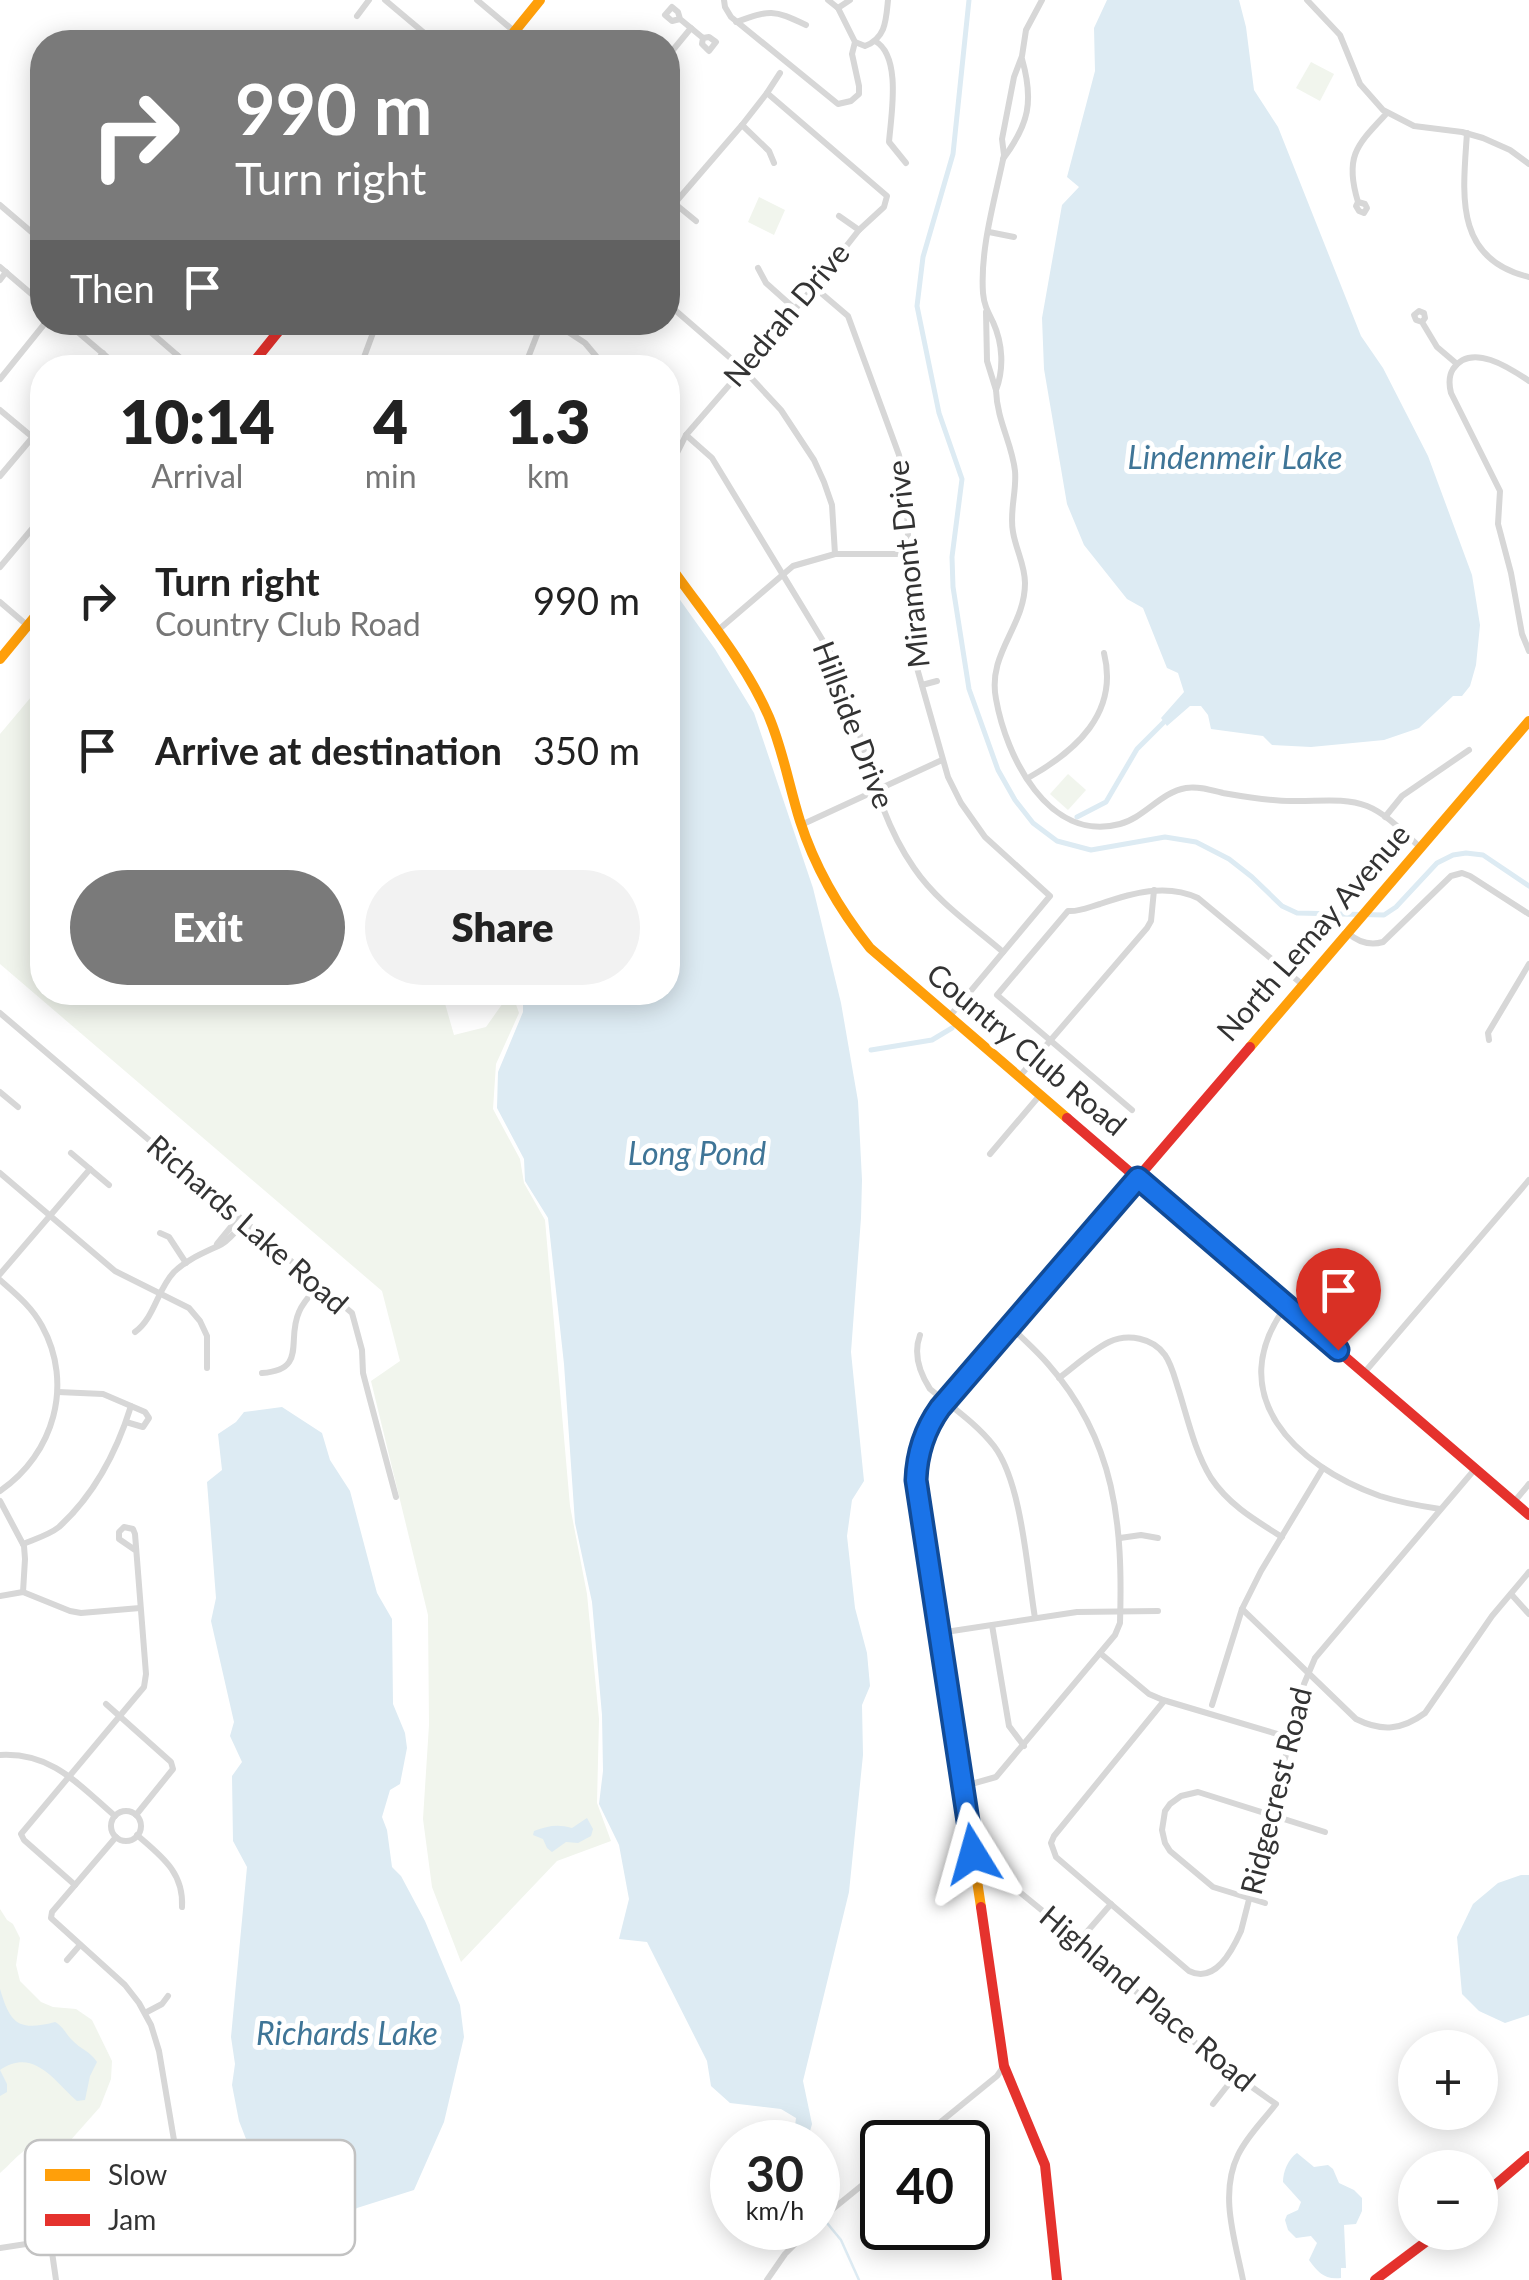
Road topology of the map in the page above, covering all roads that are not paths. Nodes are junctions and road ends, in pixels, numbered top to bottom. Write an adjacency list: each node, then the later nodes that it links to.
1 (370, 0): 12 (street)
2 (385, 0): 17 (street)
3 (476, 0): 18 (street)
4 (540, 0): 19 (street)
5 (724, 0): 14 (street)
6 (828, 0): 11 (street)
7 (850, 0): 11 (street)
8 (888, 0): 22 (street)
9 (1042, 0): 24 (street)
10 (1308, 0): 27 (street)
11 (838, 8): 23 (street)
12 (356, 16)
13 (680, 18): 16 (street)
14 (736, 22): 15 (street); 23 (street)
15 (806, 26)
16 (691, 28): 20 (street); 21 (street)
17 (421, 30)
18 (512, 30)
19 (516, 30)
20 (703, 38)
21 (680, 41)
22 (875, 41): 23 (street); 32 (street)
23 (855, 42)
24 (1022, 56): 30 (street); 30 (street)
25 (780, 73): 26 (street)
26 (767, 93): 28 (street); 40 (street, Nedrah Drive)
27 (1388, 113): 29 (street); 35 (street)
28 (742, 126): 31 (street); 34 (street)
29 (1467, 133): 33 (street); 46 (street)
30 (1002, 160): 42 (street)
31 (774, 163)
32 (906, 163)
33 (1529, 164)
34 (680, 196)
35 (1358, 202)
36 (0, 205): 41 (street)
37 (680, 208): 39 (street)
38 (839, 216): 40 (street)
39 (696, 222)
40 (859, 230): 48 (street, Nedrah Drive)
41 (30, 231)
42 (989, 232): 43 (street); 51 (street)
43 (1014, 237)
44 (758, 268): 50 (street)
45 (3, 270): 47 (street); 49 (street)
46 (1529, 277)
47 (0, 280)
48 (814, 287): 50 (street, Nedrah Drive); 77 (street, Miramont Drive)
49 (30, 292)
50 (794, 308): 65 (street, Nedrah Drive)
51 (986, 312): 68 (street); 68 (street)
52 (680, 314): 65 (street)
53 (1422, 322): 64 (street)
54 (36, 335): 66 (street)
55 (82, 335): 59 (street)
56 (154, 335): 61 (street)
57 (276, 335): 62 (street)
58 (573, 335): 63 (street)
59 (103, 353): 60 (street)
60 (105, 355)
61 (177, 355)
62 (259, 355)
63 (595, 355)
64 (1457, 364): 67 (street); 85 (street)
65 (742, 368): 70 (street, Nedrah Drive); 76 (street)
66 (0, 379)
67 (1529, 380)
68 (996, 390): 93 (street)
69 (0, 410): 71 (street)
70 (686, 434): 73 (street, Nedrah Drive); 79 (street, Hillside Drive)
71 (30, 435)
72 (30, 441): 74 (street)
73 (680, 447)
74 (0, 476)
75 (30, 532): 78 (street)
76 (835, 554): 77 (street); 79 (street)
77 (906, 554): 89 (street, Miramont Drive)
78 (0, 568)
79 (783, 573): 84 (street); 94 (street, Hillside Drive)
80 (680, 580): 84 (street, Country Club Road)
81 (0, 602): 83 (street)
82 (30, 623): 83 (street)
83 (28, 626): 87 (street)
84 (716, 632): 96 (street, Country Club Road)
85 (1529, 650)
86 (1104, 653): 93 (street)
87 (0, 659)
88 (938, 681): 89 (street, Miramont Drive)
89 (922, 685): 92 (street, Miramont Drive)
90 (1529, 721): 97 (street, North Lemay Avenue)
91 (1469, 750): 95 (street)
92 (942, 760): 94 (street); 101 (street, Miramont Drive)
93 (1028, 778): 95 (street)
94 (876, 790): 96 (street); 101 (street, Hillside Drive)
95 (1384, 817): 97 (street)
96 (801, 825): 105 (street, Country Club Road)
97 (1420, 848): 100 (street, North Lemay Avenue)
98 (1154, 890): 103 (street); 107 (street); 107 (street)
99 (1529, 914): 100 (street)
100 (1348, 933): 103 (street, North Lemay Avenue)
101 (1003, 952): 105 (street)
102 (1529, 964): 106 (street)
103 (1303, 985): 117 (street, North Lemay Avenue)
104 (0, 1012): 121 (street, Richards Lake Road)
105 (949, 1017): 108 (street, Country Club Road)
106 (1488, 1040)
107 (1051, 1041): 108 (street); 112 (street)
108 (1020, 1077): 110 (street, Country Club Road)
109 (0, 1092): 111 (street)
110 (1040, 1094): 114 (street); 117 (street, Country Club Road)
111 (18, 1107)
112 (1132, 1110)
113 (71, 1153): 115 (street)
114 (990, 1154)
115 (90, 1169): 119 (street); 120 (street)
116 (0, 1173): 120 (street)
117 (1138, 1178): 127 (street, Country Club Road); 128 (street, North Lemay Avenue)
118 (1529, 1180): 132 (street)
119 (109, 1185)
120 (50, 1216): 124 (street); 126 (street)
121 (242, 1219): 123 (street); 125 (street, Richards Lake Road)
122 (160, 1233): 123 (street)
123 (186, 1263): 126 (street)
124 (0, 1277): 135 (street)
125 (319, 1285): 133 (street); 143 (street, Richards Lake Road)
126 (160, 1293): 129 (street); 131 (street)
127 (1286, 1306): 132 (street, Country Club Road); 139 (street)
128 (1010, 1326): 134 (street); 136 (street, North Lemay Avenue)
129 (135, 1332)
130 (920, 1334): 136 (street)
131 (207, 1368)
132 (1364, 1373): 140 (street, Country Club Road)
133 (262, 1374)
134 (1059, 1378): 148 (street); 149 (street)
135 (58, 1392): 137 (street); 142 (street)
136 (946, 1402): 162 (street); 164 (street, North Lemay Avenue)
137 (131, 1406): 138 (street); 138 (street)
138 (126, 1422): 151 (street)
139 (1323, 1468): 146 (street); 148 (street)
140 (1476, 1469): 145 (street, Country Club Road); 146 (street, Ridgecrest Road)
141 (1529, 1484): 145 (street)
142 (0, 1490)
143 (396, 1497)
144 (0, 1501): 151 (street)
145 (1514, 1502): 147 (street, Country Club Road)
146 (1441, 1509): 166 (street, Ridgecrest Road)
147 (1529, 1515)
148 (1282, 1537): 158 (street)
149 (1120, 1538): 150 (street); 160 (street)
150 (1158, 1538)
151 (23, 1544): 154 (street)
152 (135, 1550): 157 (street)
153 (1529, 1572): 155 (street)
154 (23, 1592): 156 (street); 157 (street)
155 (1511, 1594): 161 (street); 166 (street)
156 (0, 1596)
157 (140, 1608): 170 (street)
158 (1242, 1609): 166 (street); 169 (street)
159 (1158, 1611): 160 (street)
160 (1120, 1612): 162 (street); 165 (street)
161 (1529, 1614)
162 (1035, 1618): 163 (street)
163 (992, 1625): 164 (street); 172 (street)
164 (940, 1633): 175 (street, North Lemay Avenue)
165 (1100, 1653): 167 (street); 172 (street)
166 (1308, 1673): 171 (street, Ridgecrest Road)
167 (1164, 1700): 171 (street); 186 (street)
168 (106, 1704): 170 (street)
169 (1212, 1705)
170 (120, 1718): 174 (street); 176 (street)
171 (1291, 1738): 177 (street, Ridgecrest Road)
172 (1024, 1746): 175 (street)
173 (0, 1756): 174 (street)
174 (69, 1776): 178 (street); 183 (street)
175 (964, 1786): 182 (street, North Lemay Avenue)
176 (136, 1814): 178 (street); 180 (street)
177 (1272, 1814): 179 (street); 184 (street, Ridgecrest Road); 184 (street)
178 (115, 1816): 181 (street)
179 (1325, 1832)
180 (137, 1835): 181 (street); 187 (street)
181 (116, 1837): 183 (street)
182 (973, 1854): 188 (street, Highland Place Road); 193 (street, North Lemay Avenue)
183 (76, 1884): 189 (street)
184 (1250, 1898): 185 (street); 186 (street, Ridgecrest Road)
185 (1266, 1903)
186 (1111, 1904): 188 (street)
187 (182, 1908)
188 (1078, 1941): 194 (street, Highland Place Road)
189 (80, 1945): 190 (street); 192 (street)
190 (67, 1960)
191 (168, 1996): 192 (street)
192 (145, 2013): 197 (street)
193 (1004, 2066): 196 (street); 209 (street, North Lemay Avenue)
194 (1235, 2076): 195 (street); 210 (street, Highland Place Road)
195 (1213, 2104)
196 (943, 2120)
197 (174, 2140)
198 (1529, 2156): 199 (street)
199 (1498, 2183)
200 (860, 2187): 201 (street)
201 (840, 2203)
202 (25, 2244): 203 (street)
203 (0, 2248)
204 (789, 2250): 208 (street)
205 (1415, 2250): 211 (street)
206 (52, 2255): 207 (street)
207 (56, 2280)
208 (767, 2280)
209 (1057, 2280)
210 (1243, 2280)
211 (1375, 2280)

